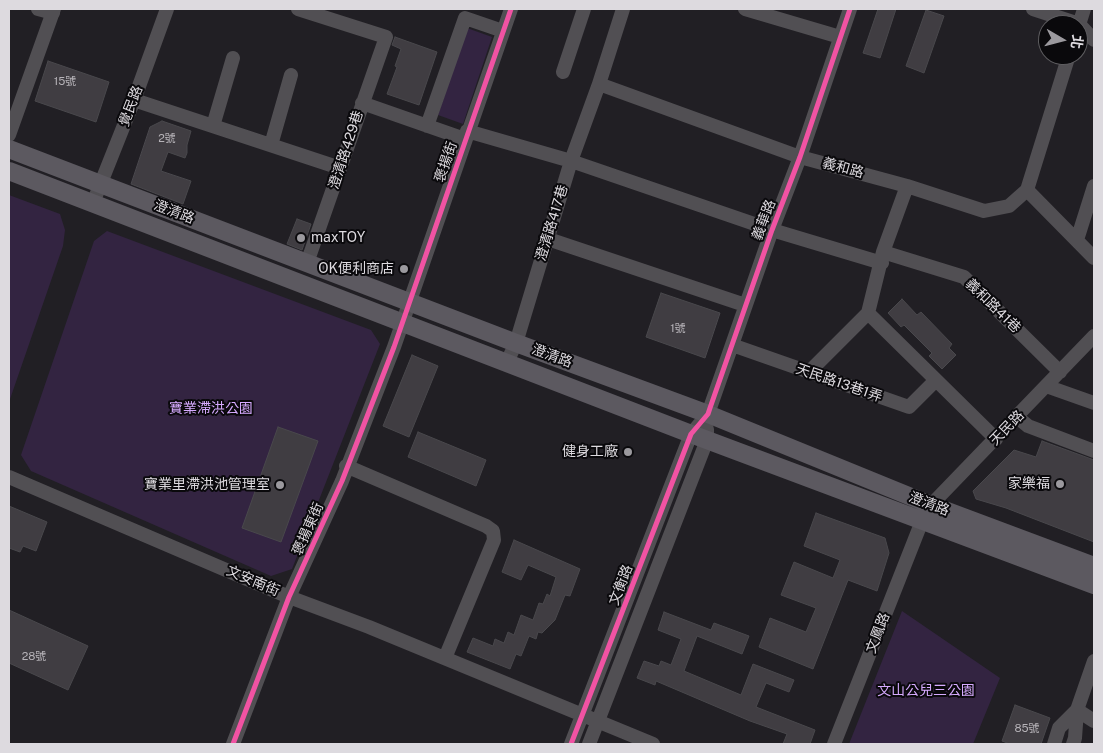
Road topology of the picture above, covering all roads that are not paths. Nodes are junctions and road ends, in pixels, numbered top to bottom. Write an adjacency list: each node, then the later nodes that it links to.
1 (38, 9): 10 (street)
2 (167, 9): 19 (street, 覺民路)
3 (298, 9): 20 (street, 澄清路429巷)
4 (511, 9): 12 (street, 褒揚街)
5 (584, 9): 16 (street)
6 (623, 9): 18 (street, 澄清路417巷)
7 (745, 9): 13 (street)
8 (850, 9): 13 (street, 義華路)
9 (1033, 9): 11 (street)
10 (54, 11): 23 (street)
11 (1049, 15)
12 (503, 31): 22 (street); 24 (street, 褒揚街)
13 (840, 37): 27 (street, 義華路)
14 (233, 58): 21 (street)
15 (1067, 65): 34 (street)
16 (562, 72)
17 (291, 75): 25 (street)
18 (599, 84): 27 (street, 義和路); 28 (street, 澄清路417巷)
19 (134, 100): 21 (street); 31 (street, 覺民路)
20 (362, 103): 22 (street, 義和路41巷); 29 (street, 澄清路429巷)
21 (213, 126): 25 (street)
22 (427, 126): 24 (street, 義和路41巷)
23 (9, 135)
24 (466, 135): 28 (street, 義和路41巷); 42 (street, 褒揚街)
25 (271, 145): 29 (street)
26 (9, 149): 31 (main road, 澄清路)
27 (800, 157): 32 (street, 義和路); 36 (street, 義華路)
28 (571, 161): 36 (street, 義和路41巷); 37 (street, 澄清路417巷)
29 (340, 168): 41 (street, 澄清路429巷)
30 (9, 171): 35 (main road, 澄清路)
31 (100, 183): 35 (street, 覺民路); 41 (main road, 澄清路)
32 (907, 186): 34 (street, 義和路); 39 (street)
33 (1094, 186): 38 (street)
34 (1027, 190): 38 (street)
35 (94, 203): 45 (main road, 澄清路)
36 (772, 230): 39 (street, 義和路41巷); 43 (street, 義華路)
37 (548, 239): 43 (street); 47 (street, 澄清路417巷)
38 (1077, 240): 40 (street)
39 (883, 258): 44 (street); 51 (street, 義和路41巷)
40 (1094, 258)
41 (307, 263): 42 (main road, 澄清路)
42 (410, 302): 45 (street, 褒揚街); 47 (main road, 澄清路)
43 (745, 305): 48 (street, 義華路)
44 (868, 313): 50 (street); 52 (street)
45 (403, 323): 49 (main road, 澄清路); 60 (street, 褒揚東街)
46 (1094, 336): 51 (street, 天民路)
47 (516, 343): 49 (street, 澄清路417巷); 55 (main road, 澄清路)
48 (732, 345): 50 (street, 天民路13巷1弄); 55 (street, 義華路)
49 (507, 362): 57 (main road, 澄清路)
50 (809, 372): 52 (street, 天民路13巷1弄)
51 (1060, 372): 53 (street, 天民路)
52 (936, 380): 58 (street)
53 (1046, 386): 54 (street); 56 (street, 天民路)
54 (1094, 403)
55 (708, 414): 57 (street, 義華路); 62 (main road, 澄清路)
56 (1017, 417): 58 (street, 天民路); 59 (street)
57 (699, 437): 63 (main road, 澄清路); 70 (street, 文衡路); 72 (street, 文衡路)
58 (996, 439): 62 (street, 天民路)
59 (1094, 452)
60 (346, 466): 66 (street, 褒揚東街); 67 (street)
61 (9, 477): 66 (street, 文安南街)
62 (931, 505): 63 (street, 天民路); 64 (main road, 澄清路)
63 (922, 521): 65 (main road, 澄清路); 77 (street, 文鳳路)
64 (1094, 566)
65 (1094, 585)
66 (289, 597): 67 (street, 文安南街); 73 (street, 褒揚東街)
67 (445, 658): 70 (street, 文安南街)
68 (1094, 661): 69 (street)
69 (1077, 710): 71 (street); 78 (street); 79 (street)
70 (582, 715): 72 (street, 文安南街); 74 (street, 文衡路)
71 (1094, 721)
72 (598, 722): 75 (street, 文衡路); 76 (street, 文安南街)
73 (233, 744)
74 (571, 744)
75 (589, 744)
76 (653, 744)
77 (834, 744)
78 (1054, 744)
79 (1073, 744)

